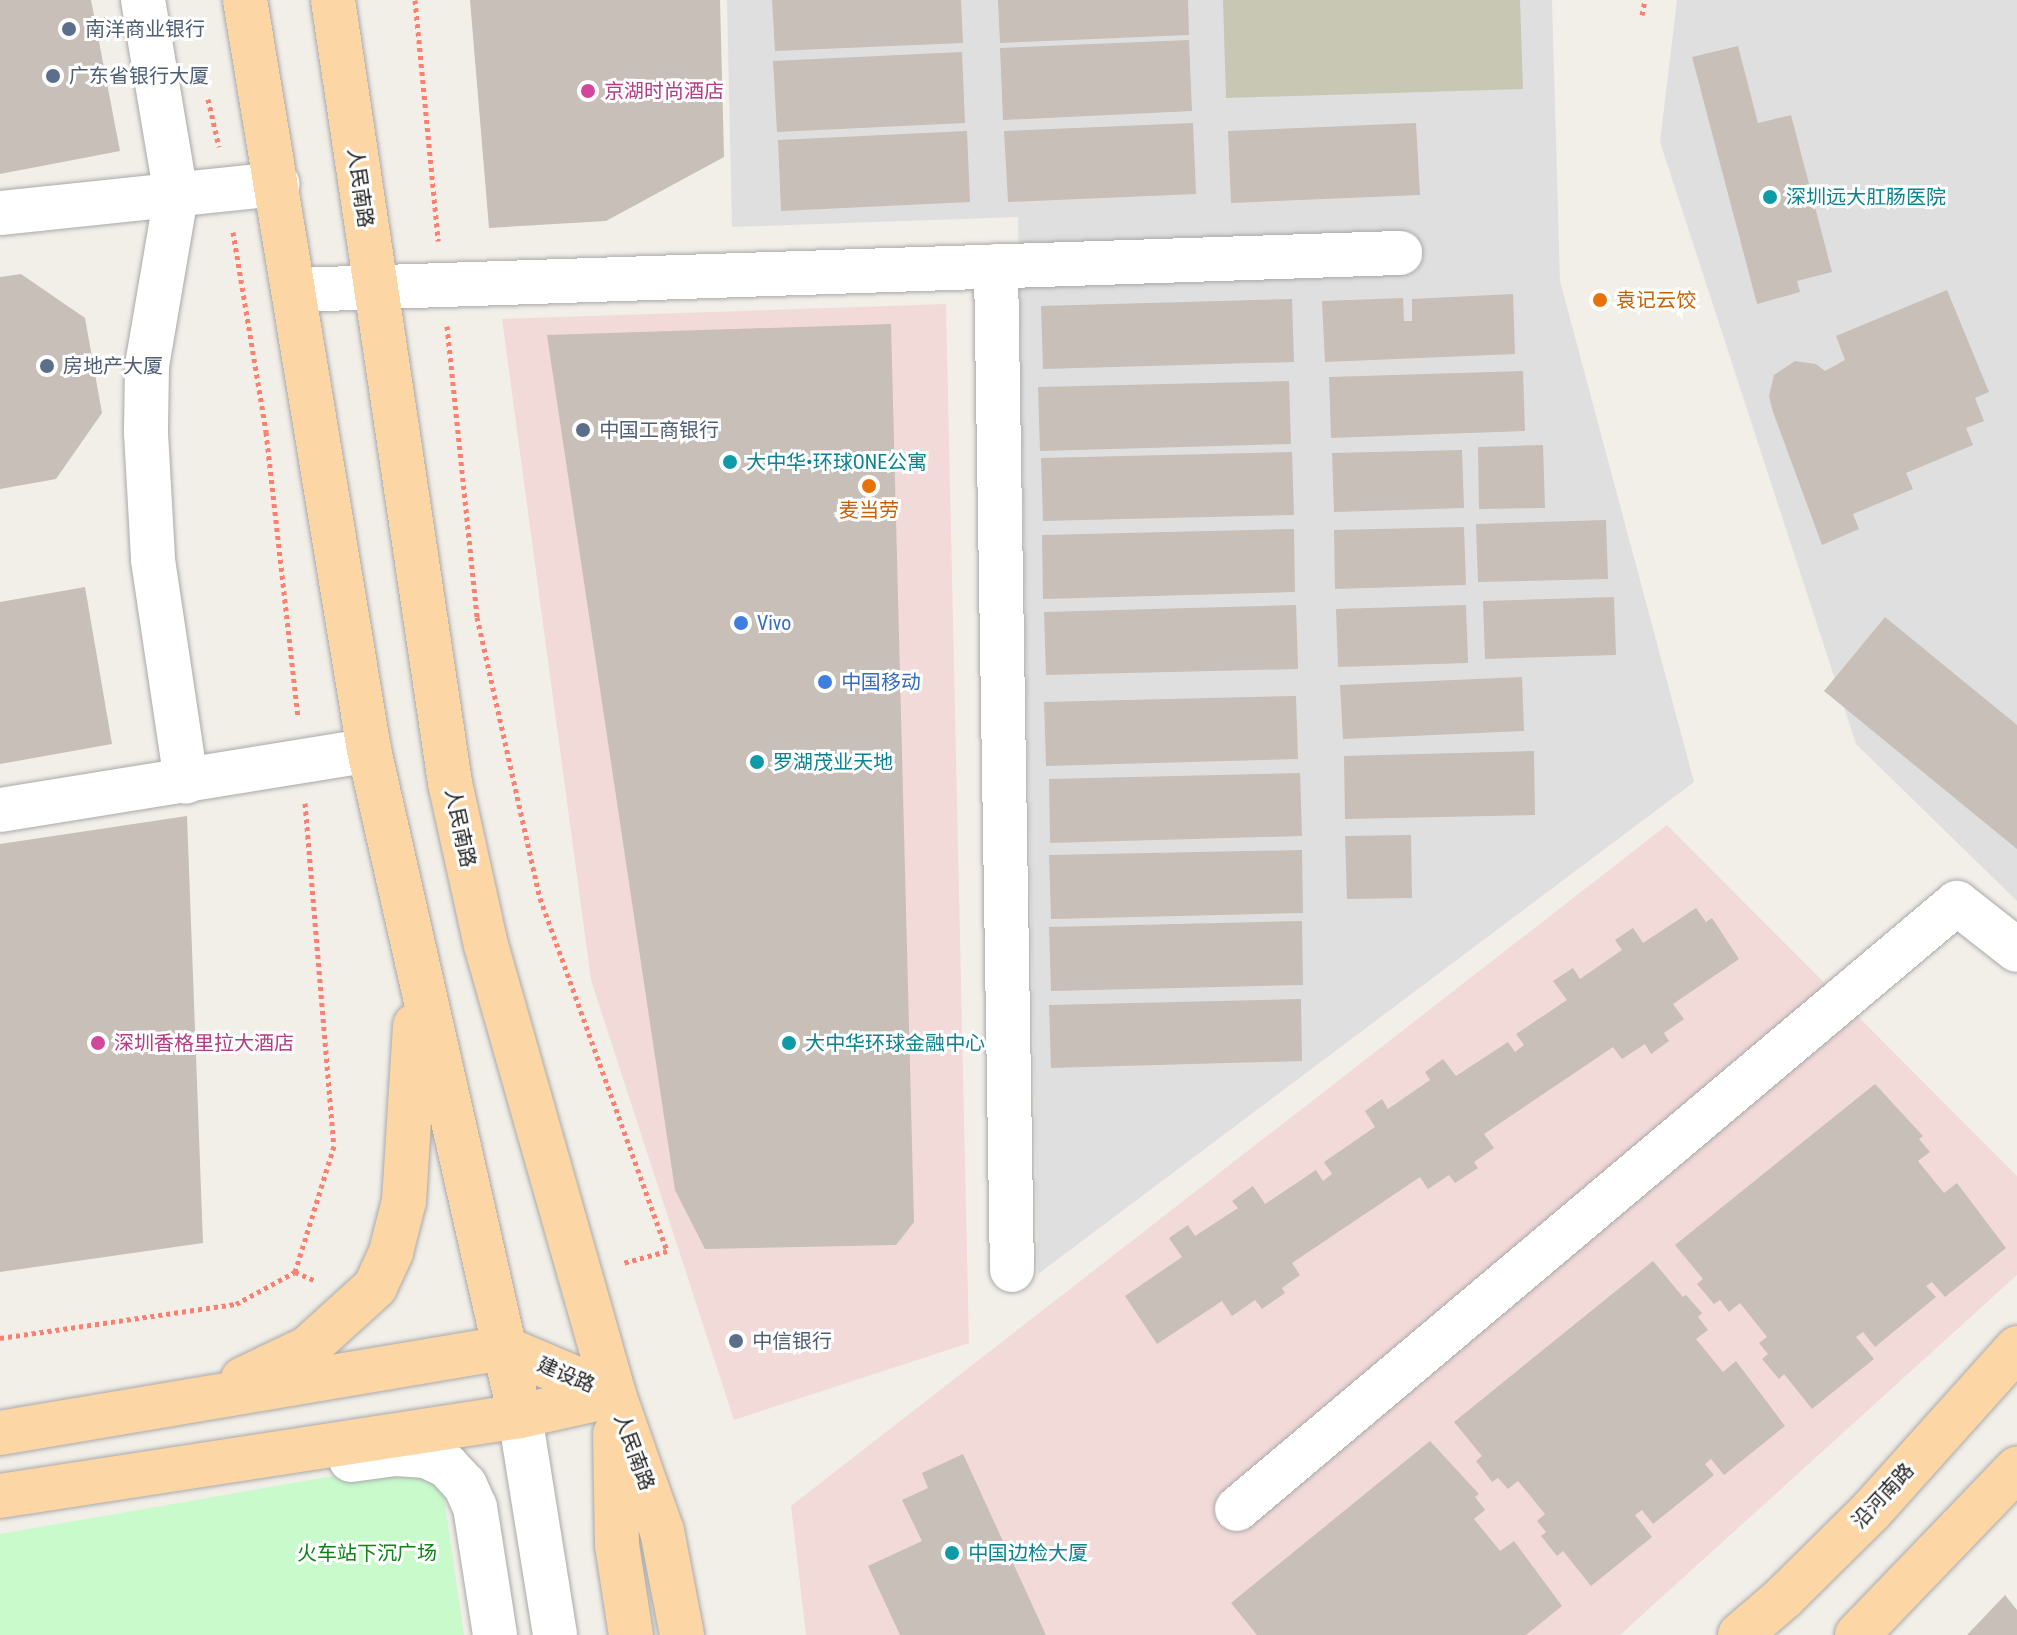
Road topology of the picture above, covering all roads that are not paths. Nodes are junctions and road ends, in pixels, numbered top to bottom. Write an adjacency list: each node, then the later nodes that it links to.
1 (143, 0): 5 (street)
2 (245, 0): 4 (main road)
3 (333, 0): 9 (main road, 人民南路)
4 (277, 184): 5 (street); 10 (main road)
5 (176, 196): 6 (street); 12 (street)
6 (0, 213)
7 (1400, 253): 8 (street)
8 (996, 266): 9 (street); 16 (street)
9 (374, 287): 10 (street); 19 (main road, 人民南路)
10 (294, 290): 11 (main road)
11 (369, 750): 12 (street); 15 (main road)
12 (186, 782): 13 (street)
13 (0, 810)
14 (2017, 950): 25 (street)
15 (418, 970): 17 (main road); 20 (main road)
16 (1012, 1270)
17 (504, 1348): 19 (main road, 建设路); 20 (main road); 21 (main road)
18 (2017, 1348): 31 (main road, 沿河南路)
19 (614, 1395): 21 (main road, 建设路); 29 (main road); 30 (main road, 人民南路)
20 (192, 1403): 22 (main road)
21 (520, 1416): 24 (main road, 建设路); 28 (street)
22 (0, 1433)
23 (2017, 1469): 32 (main road)
24 (0, 1496)
25 (1237, 1509)
26 (0, 1511): 27 (street)
27 (495, 1635)
28 (555, 1635)
29 (631, 1635)
30 (682, 1635)
31 (1740, 1635)
32 (1857, 1635)

